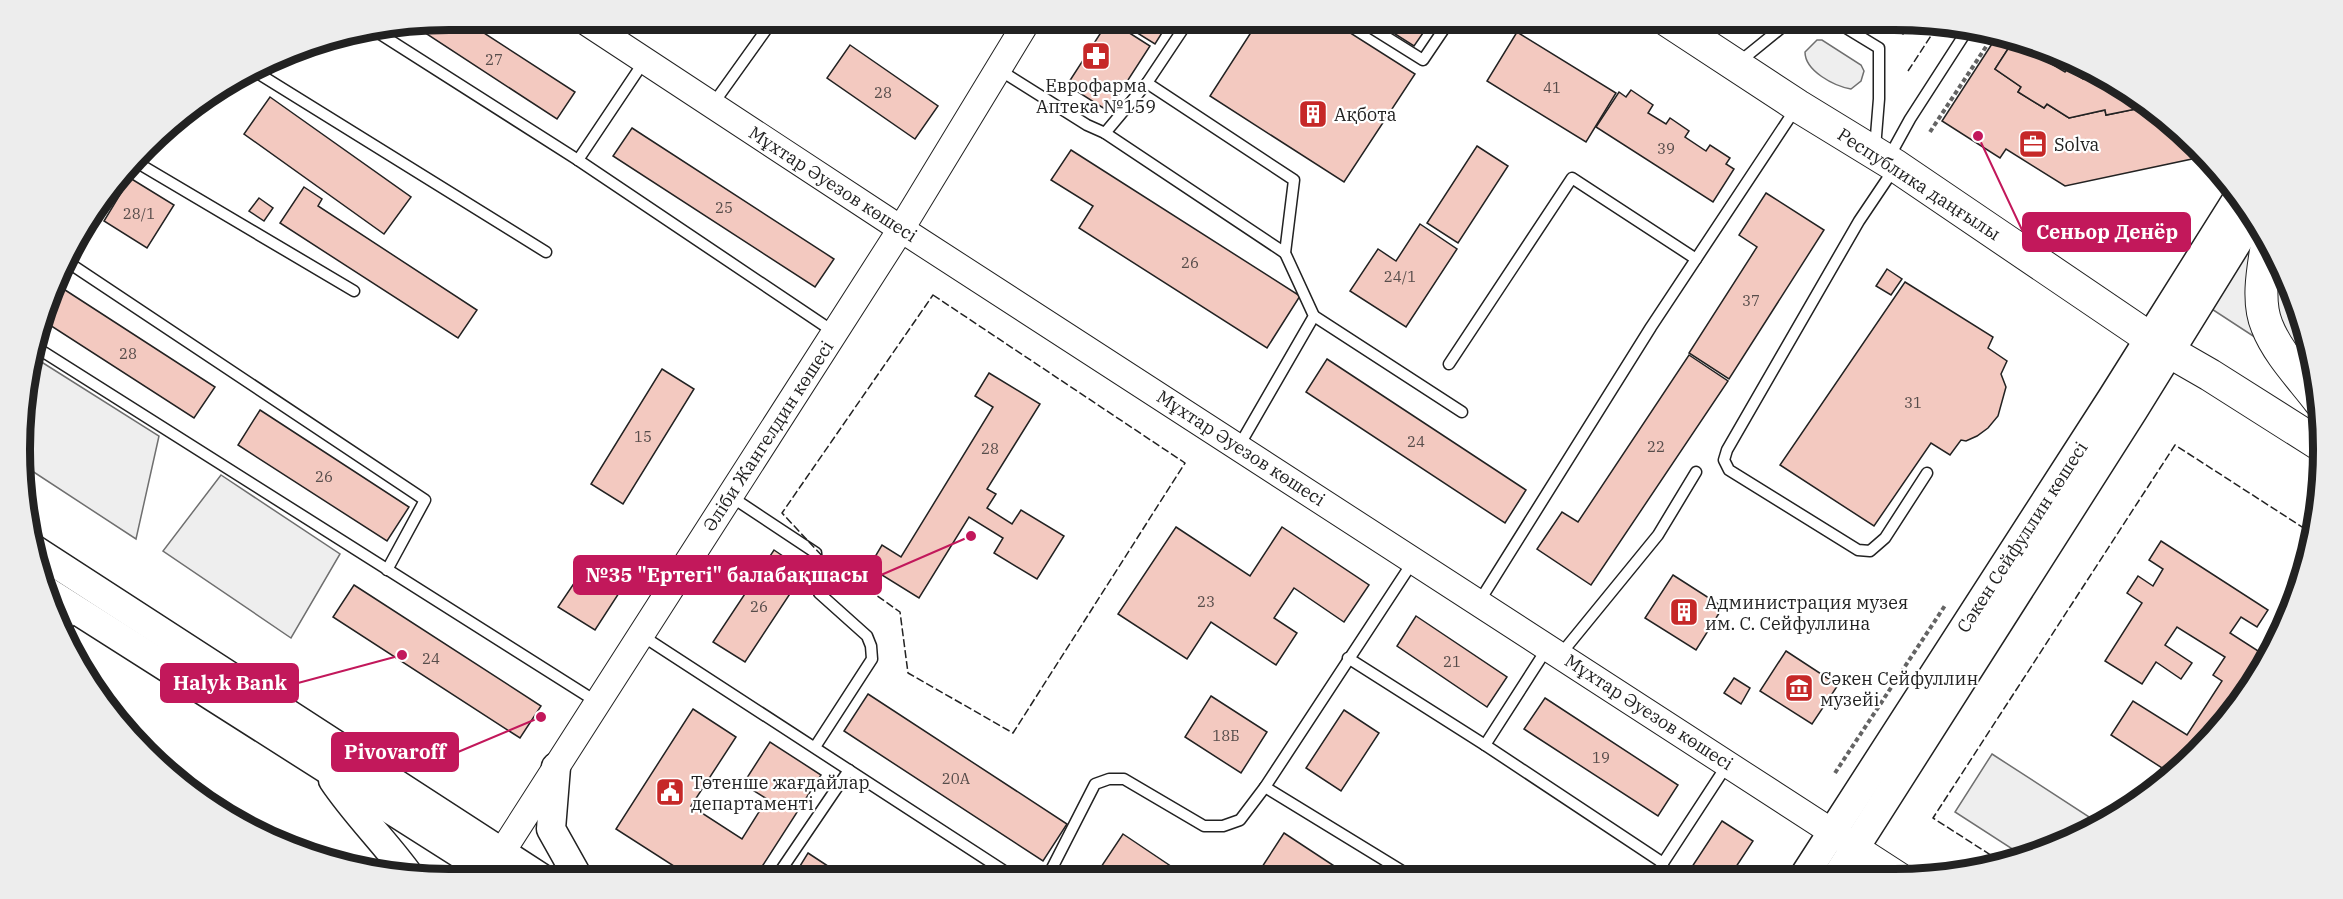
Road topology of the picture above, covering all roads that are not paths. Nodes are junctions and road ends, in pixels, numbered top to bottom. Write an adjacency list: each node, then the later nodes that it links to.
1 (599, 30): 12 (street, Мұхтар Әуезов көшесі)
2 (766, 30): 17 (lane)
3 (1022, 30): 14 (street, Әліби Жангелдин көшесі)
4 (1182, 30): 16 (lane)
5 (1375, 30): 6 (lane)
6 (1443, 30)
7 (1683, 30): 13 (main road, Республика даңғылы)
8 (1778, 30): 13 (lane)
9 (1849, 30): 21 (lane)
10 (382, 36): 20 (lane)
11 (1963, 36): 21 (lane)
12 (645, 59): 17 (street, Мұхтар Әуезов көшесі); 20 (lane)
13 (1736, 64): 18 (main road, Республика даңғылы)
14 (998, 69): 19 (lane); 25 (street, Әліби Жангелдин көшесі)
15 (261, 75): 26 (lane)
16 (1147, 83): 19 (lane); 27 (lane)
17 (713, 104): 25 (street, Мұхтар Әуезов көшесі)
18 (1798, 106): 21 (main road, Республика даңғылы); 29 (lane)
19 (1105, 134): 27 (lane)
20 (578, 160): 33 (lane)
21 (1886, 160): 34 (main road, Республика даңғылы); 42 (lane)
22 (141, 165): 31 (lane)
23 (2234, 205): 34 (main road, Сәкен Сейфуллин көшесі)
24 (2247, 225): 34 (main road, Сәкен Сейфуллин көшесі)
25 (901, 229): 33 (street, Әліби Жангелдин көшесі); 40 (street, Мұхтар Әуезов көшесі)
26 (546, 252)
27 (1285, 253): 32 (lane)
28 (2266, 256): 37 (main road)
29 (1696, 259): 36 (lane); 47 (lane)
30 (72, 265): 46 (lane)
31 (354, 291)
32 (1314, 316): 38 (lane); 40 (lane)
33 (834, 332): 43 (street, Әліби Жангелдин көшесі)
34 (2160, 345): 39 (main road, Республика даңғылы); 60 (main road, Сәкен Сейфуллин көшесі); 61 (main road, Сәкен Сейфуллин көшесі)
35 (42, 351): 46 (lane)
36 (1449, 364)
37 (2308, 386)
38 (1462, 412)
39 (2313, 440)
40 (1239, 446): 45 (street, Мұхтар Әуезов көшесі)
41 (1696, 472): 50 (lane)
42 (1927, 473)
43 (730, 495): 49 (street, Әліби Жангелдин көшесі); 54 (lane)
44 (44, 556): 64 (main road)
45 (1414, 559): 47 (street, Мұхтар Әуезов көшесі); 51 (lane)
46 (387, 570): 52 (lane)
47 (1479, 602): 50 (street, Мұхтар Әуезов көшесі)
48 (70, 622): 57 (main road)
49 (641, 634): 52 (street, Әліби Жангелдин көшесі); 54 (lane)
50 (1554, 651): 53 (lane); 55 (street, Мұхтар Әуезов көшесі)
51 (1348, 658): 53 (lane); 59 (lane)
52 (597, 703): 56 (street, Әліби Жангелдин көшесі)
53 (1485, 745): 62 (lane)
54 (815, 747): 58 (lane)
55 (1728, 764): 60 (street, Мұхтар Әуезов көшесі); 62 (lane)
56 (556, 767): 66 (street, Әліби Жангелдин көшесі); 67 (main road)
57 (325, 768): 63 (main road); 65 (main road)
58 (849, 770): 68 (lane); 69 (lane)
59 (1265, 787): 70 (lane); 71 (lane)
60 (1832, 832): 61 (street, Мұхтар Әуезов көшесі); 73 (main road, Сәкен Сейфуллин көшесі)
61 (1856, 847): 74 (main road, Сәкен Сейфуллин көшесі); 75 (street, Мұхтар Әуезов көшесі)
62 (1664, 863): 72 (lane)
63 (402, 866)
64 (491, 869)
65 (491, 869)
66 (495, 869)
67 (573, 869)
68 (782, 869)
69 (1001, 869)
70 (1052, 869)
71 (1399, 869)
72 (1660, 869)
73 (1808, 869)
74 (1842, 869)
75 (1889, 869)

